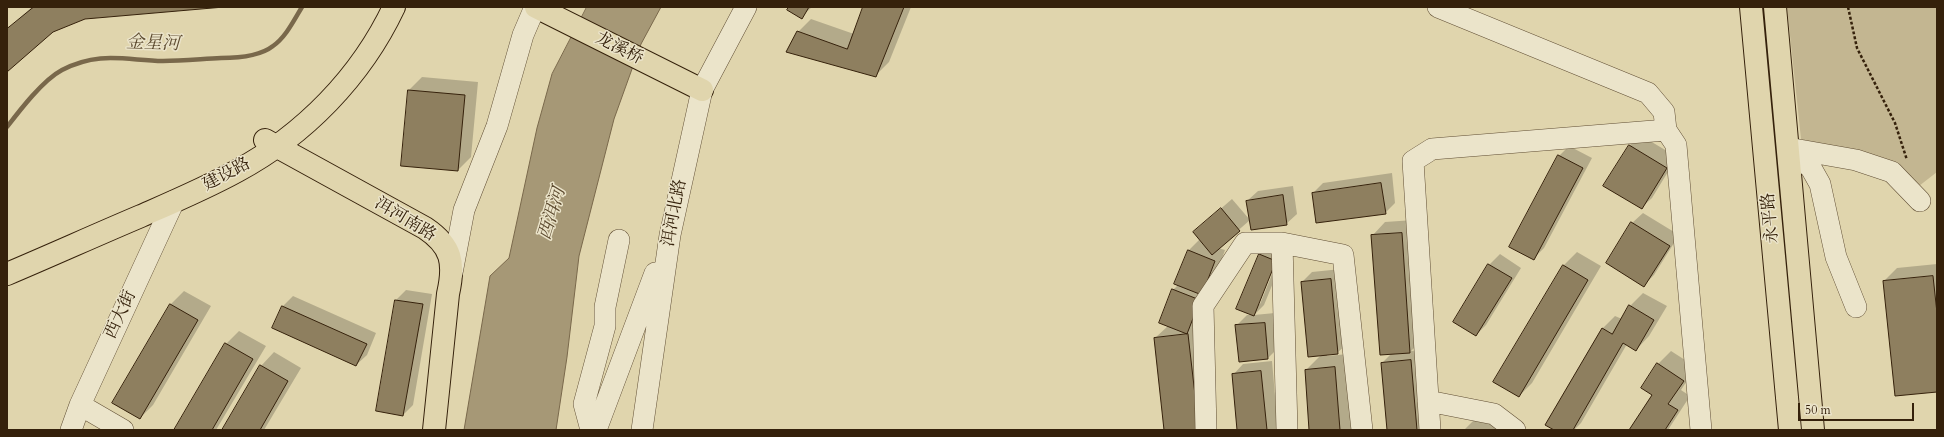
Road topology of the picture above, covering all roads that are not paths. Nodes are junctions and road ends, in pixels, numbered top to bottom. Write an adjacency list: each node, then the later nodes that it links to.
1 (380, 7): 10 (main road, 建设路)
2 (394, 7): 10 (main road, 建设路)
3 (535, 7): 8 (main road, 龙溪桥); 18 (street)
4 (746, 7): 8 (street, 洱河北路)
5 (1438, 7): 9 (street)
6 (1751, 7): 35 (main road, 永平路)
7 (1774, 7): 11 (main road, 永平路)
8 (702, 90): 14 (street, 洱河北路)
9 (1666, 130): 21 (street); 34 (street)
10 (270, 143): 12 (main road, 建设路); 17 (main road, 建设路); 18 (main road, 洱河南路)
11 (1788, 148): 13 (street); 20 (street); 36 (main road, 永平路)
12 (174, 201): 19 (main road, 建设路); 22 (street, 西大街)
13 (1920, 201)
14 (670, 235): 27 (street); 28 (street, 洱河北路)
15 (619, 240): 26 (street)
16 (1282, 243): 29 (street); 30 (street); 31 (street)
17 (7, 261)
18 (452, 273): 25 (main road, 洱河南路)
19 (7, 274)
20 (1856, 307)
21 (1428, 401): 32 (street); 33 (street)
22 (80, 405): 23 (street, 西大街); 24 (street)
23 (71, 430)
24 (123, 430)
25 (434, 430)
26 (591, 430)
27 (596, 430)
28 (642, 430)
29 (1206, 430)
30 (1287, 430)
31 (1362, 430)
32 (1430, 430)
33 (1515, 430)
34 (1701, 430)
35 (1790, 430)
36 (1813, 430)

